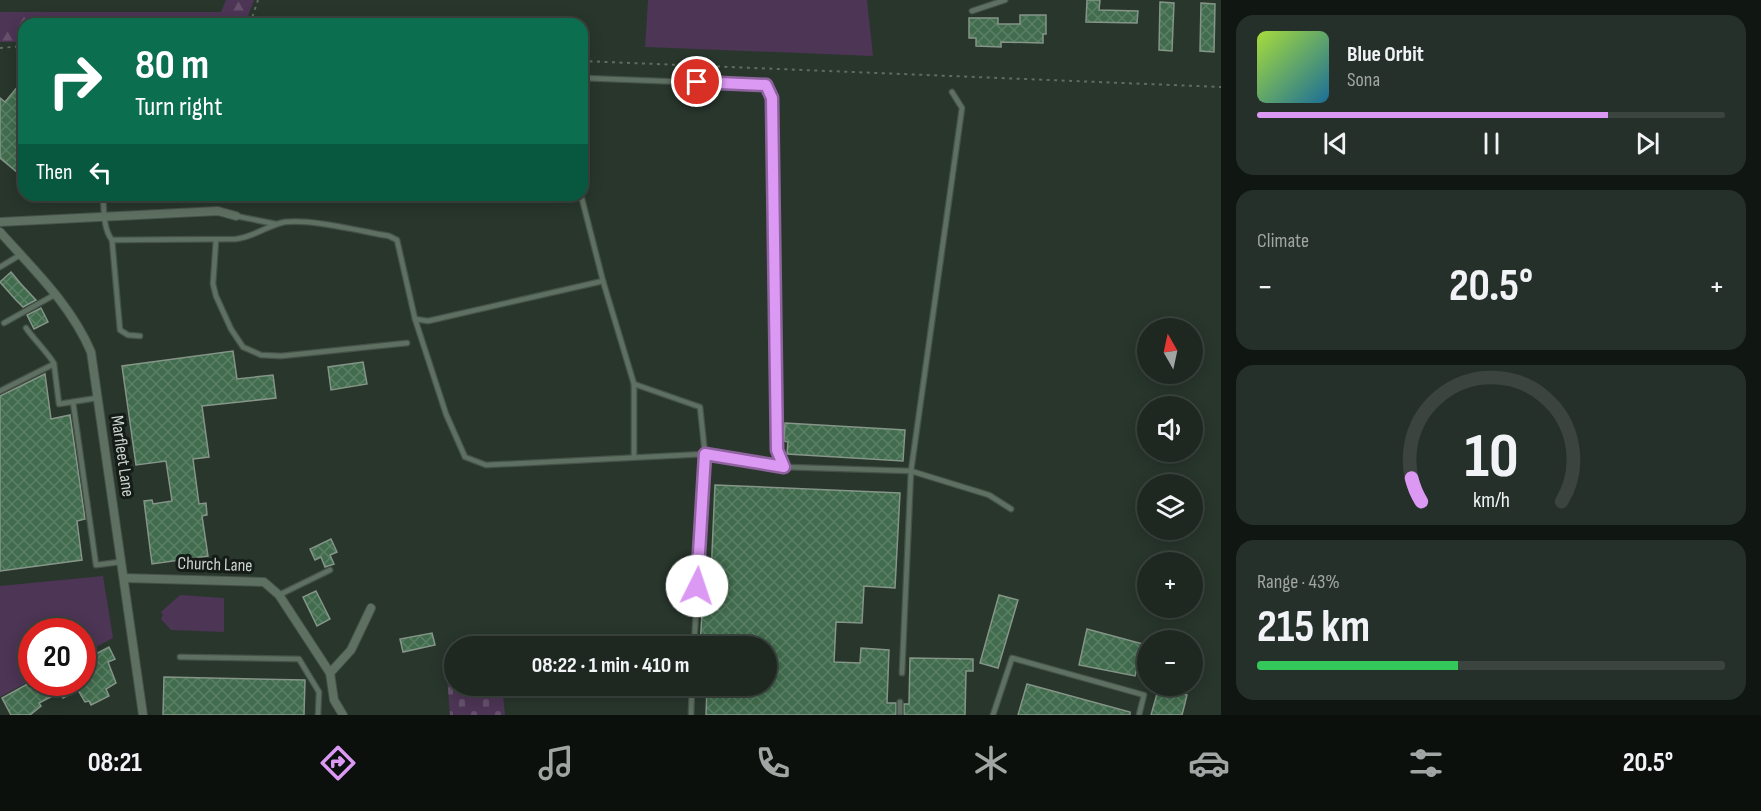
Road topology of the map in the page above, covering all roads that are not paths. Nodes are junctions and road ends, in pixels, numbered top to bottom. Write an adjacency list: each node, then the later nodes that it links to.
1 (1005, 0): 2 (lane)
2 (972, 11)
3 (588, 78): 30 (lane)
4 (952, 92): 31 (lane)
5 (104, 201): 7 (lane)
6 (583, 201): 16 (lane)
7 (104, 215): 8 (street); 9 (street); 12 (lane)
8 (236, 216): 10 (lane)
9 (0, 222)
10 (276, 224): 13 (lane); 18 (lane)
11 (0, 232): 14 (street, Marfleet Lane)
12 (112, 240): 13 (lane); 21 (lane)
13 (216, 240): 22 (lane)
14 (20, 255): 15 (lane); 17 (street, Marfleet Lane)
15 (0, 267)
16 (603, 281): 18 (lane); 24 (lane)
17 (56, 294): 19 (lane); 26 (street, Marfleet Lane)
18 (415, 319): 29 (lane)
19 (4, 323)
20 (26, 328): 23 (lane)
21 (140, 336)
22 (406, 343)
23 (54, 364): 25 (lane); 27 (lane)
24 (634, 384): 28 (lane); 29 (lane)
25 (0, 391)
26 (99, 398): 27 (lane); 33 (street, Marfleet Lane)
27 (73, 402): 33 (lane)
28 (705, 454): 29 (lane); 30 (lane); 38 (lane)
29 (634, 456)
30 (784, 467): 31 (lane)
31 (911, 471): 32 (lane); 41 (lane)
32 (1011, 509)
33 (121, 561): 35 (street, Marfleet Lane)
34 (330, 570): 36 (lane)
35 (124, 578): 36 (street, Church Lane); 44 (street, Marfleet Lane)
36 (279, 595): 40 (street, Church Lane)
37 (371, 608): 40 (street)
38 (695, 636)
39 (180, 657): 45 (lane)
40 (330, 673): 46 (street, Church Lane)
41 (902, 673)
42 (692, 696): 47 (lane)
43 (900, 702): 48 (lane)
44 (143, 715)
45 (318, 715)
46 (343, 715)
47 (691, 715)
48 (900, 715)
49 (993, 715): 50 (lane)
50 (1139, 715)

